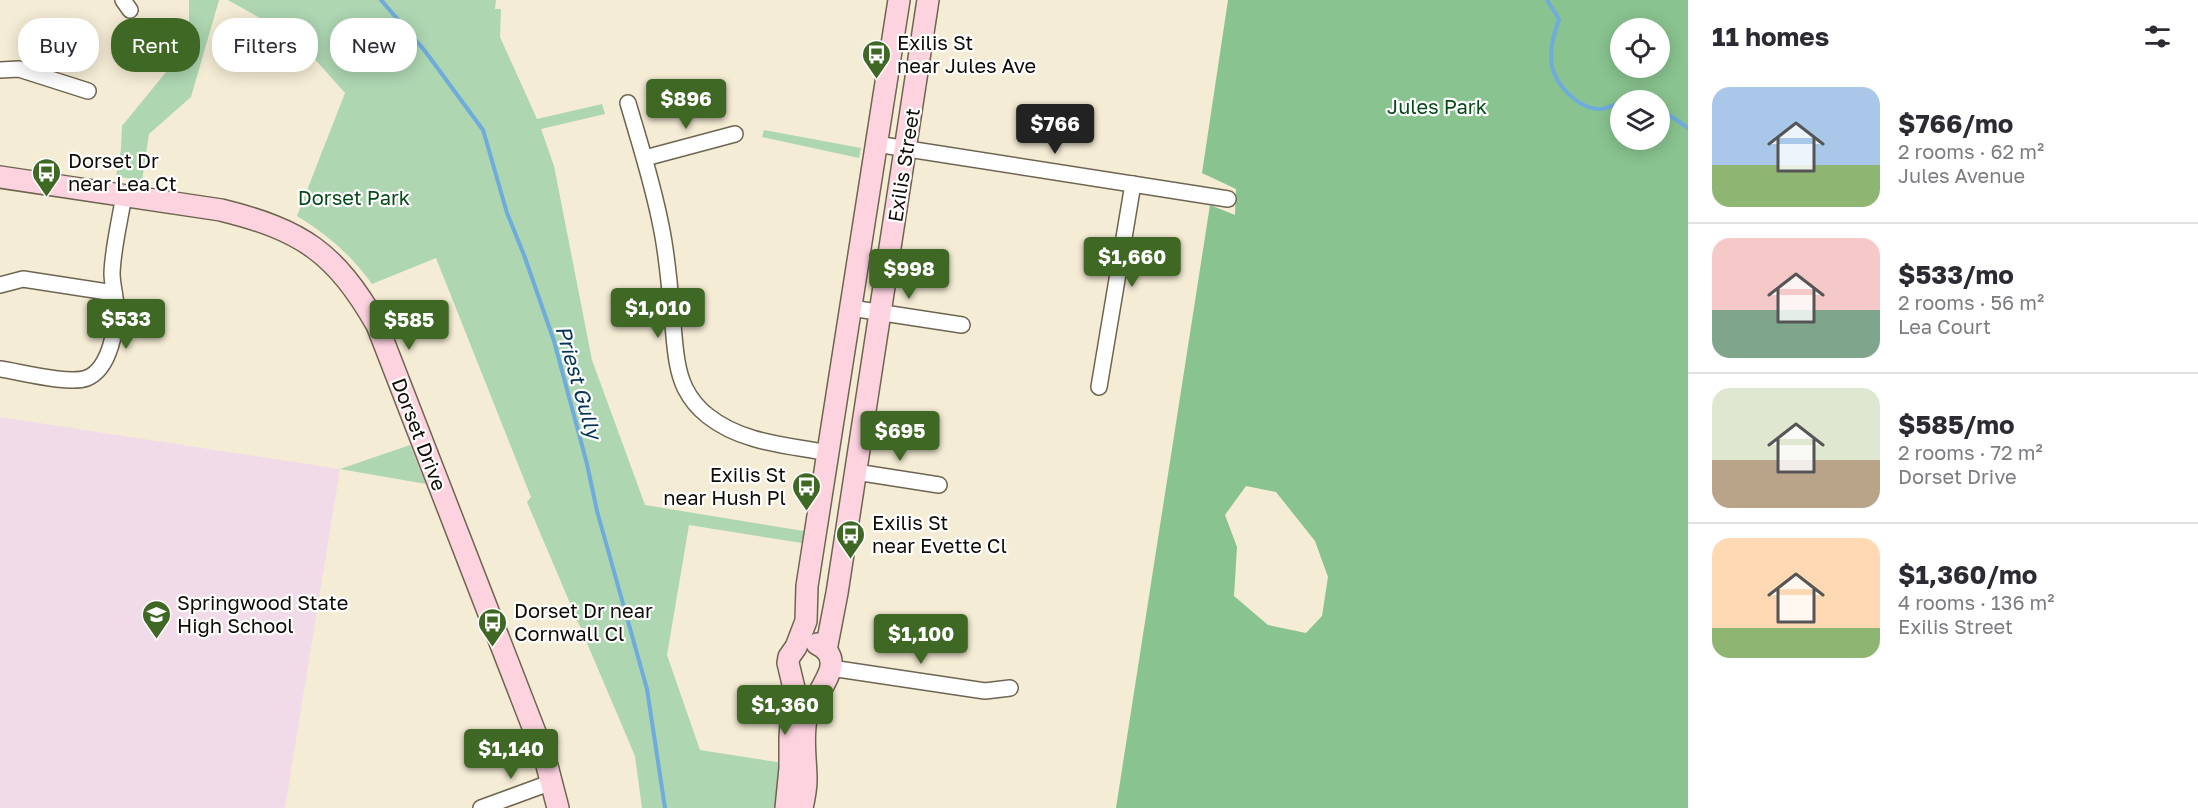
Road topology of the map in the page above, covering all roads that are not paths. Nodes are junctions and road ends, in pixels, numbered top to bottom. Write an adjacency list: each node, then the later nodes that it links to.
1 (899, 0): 7 (street, Exilis Street)
2 (928, 0): 8 (street, Exilis Street)
3 (0, 70): 4 (street)
4 (88, 91)
5 (628, 103): 9 (street)
6 (735, 134): 9 (street)
7 (876, 144): 8 (street); 16 (street, Exilis Street)
8 (905, 149): 11 (street); 17 (street, Exilis Street)
9 (645, 158): 21 (street)
10 (0, 177): 12 (street, Dorset Drive)
11 (1133, 184): 13 (street); 20 (street)
12 (124, 195): 15 (street); 28 (street, Dorset Drive)
13 (1228, 199)
14 (0, 285): 15 (street)
15 (114, 293): 19 (street)
16 (851, 308): 17 (street); 21 (street, Exilis Street)
17 (880, 313): 18 (street); 22 (street, Exilis Street)
18 (962, 325)
19 (0, 369)
20 (1100, 387)
21 (828, 453): 24 (street, Exilis Street)
22 (856, 472): 23 (street); 25 (street, Exilis Street)
23 (939, 485)
24 (796, 647): 25 (street); 26 (street, Exilis Street)
25 (827, 666): 26 (street); 27 (street); 32 (street, Exilis Street)
26 (791, 675): 31 (street, Exilis Street)
27 (1010, 688)
28 (552, 782): 29 (street); 30 (street, Dorset Drive)
29 (481, 808)
30 (558, 808)
31 (786, 808)
32 (802, 808)

